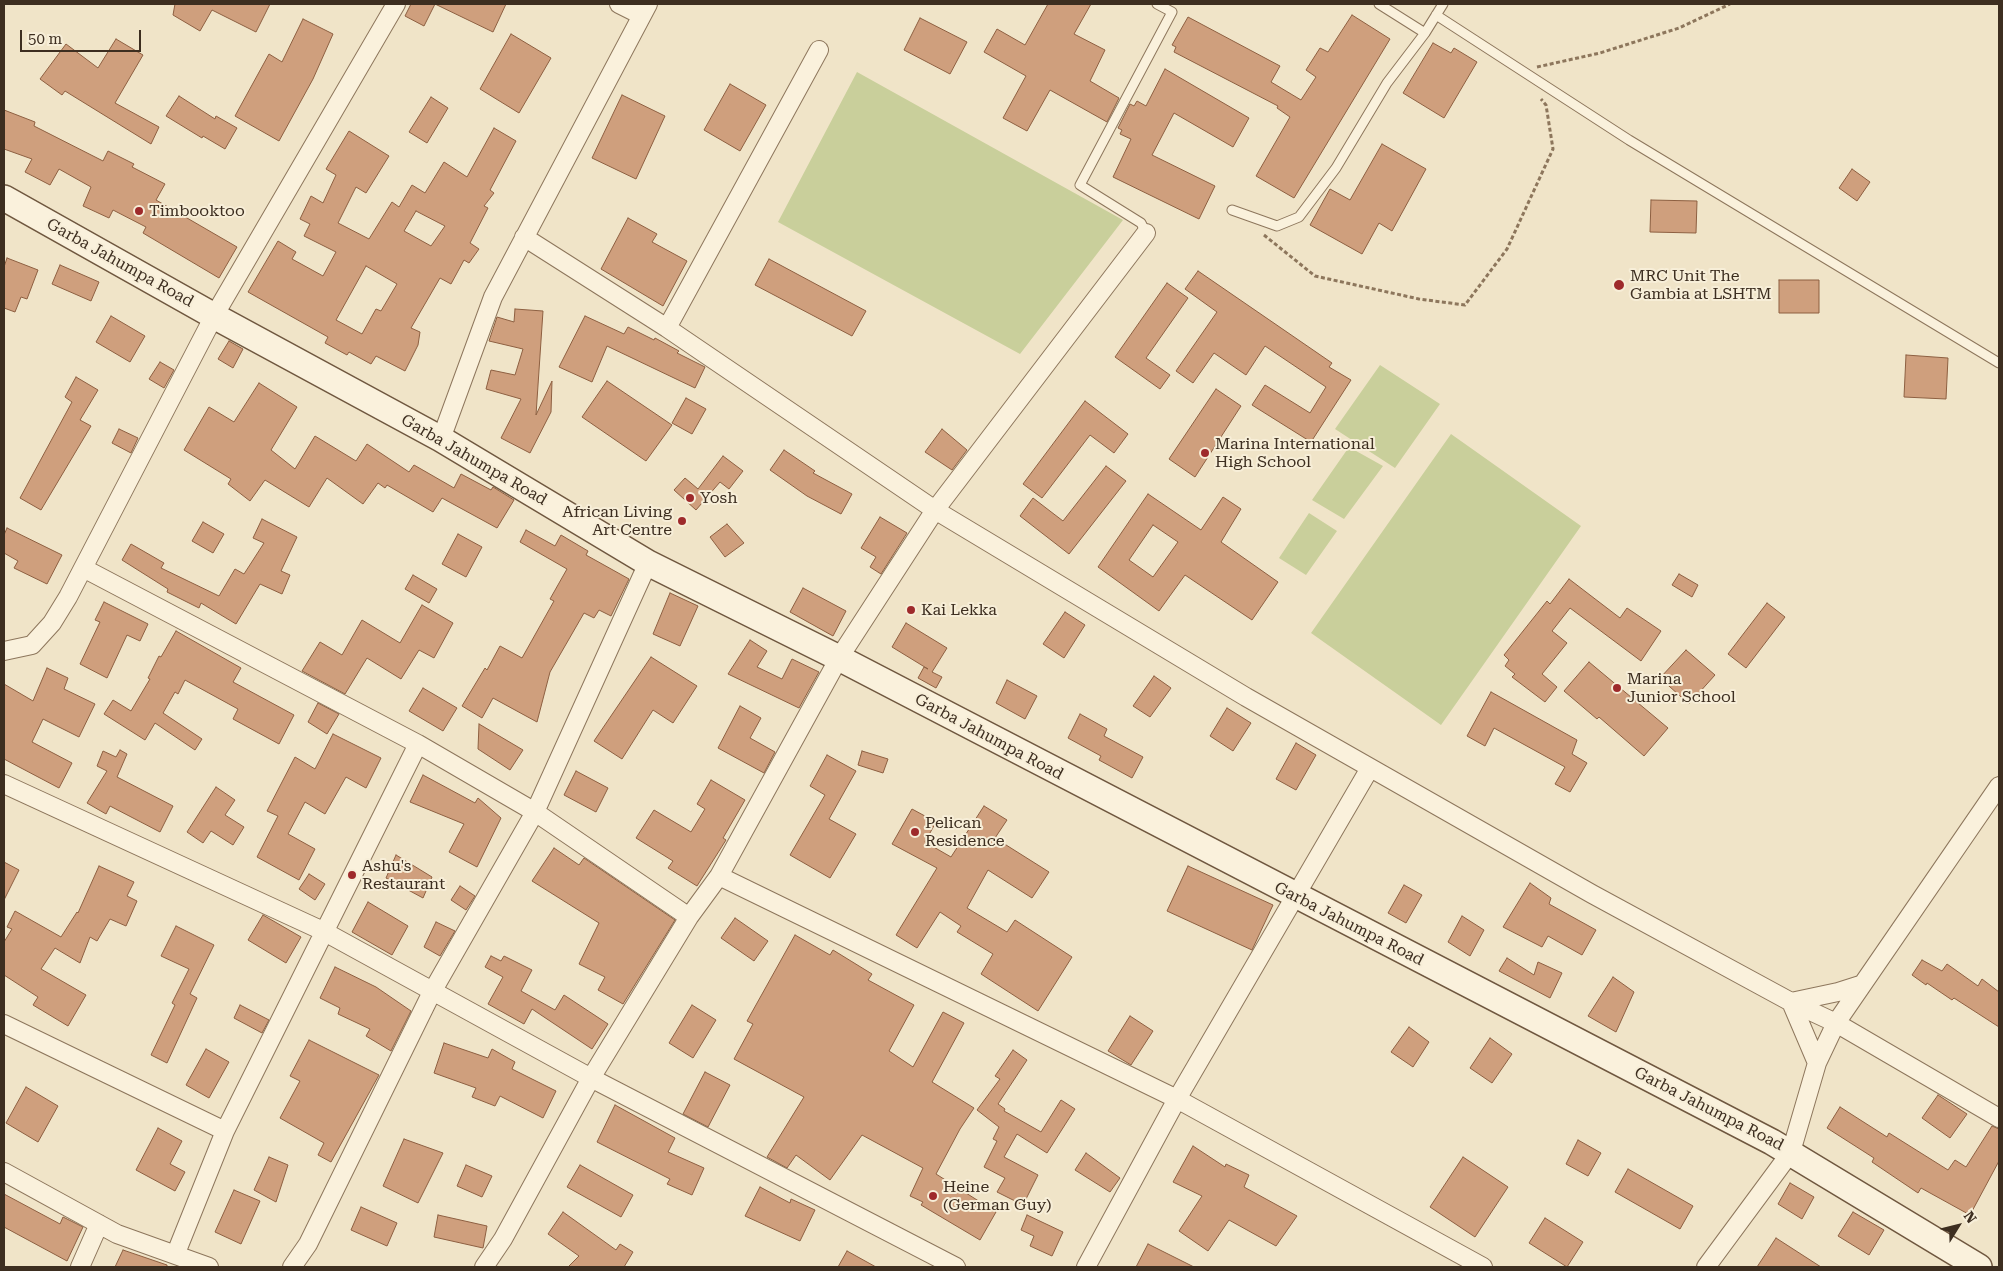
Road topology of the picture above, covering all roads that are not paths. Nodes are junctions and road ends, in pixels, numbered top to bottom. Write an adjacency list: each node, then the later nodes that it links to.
1 (396, 4): 14 (street)
2 (619, 4): 6 (street)
3 (1157, 4): 12 (lane)
4 (1379, 4): 8 (lane)
5 (1443, 4): 7 (lane)
6 (644, 9): 13 (street)
7 (1436, 15): 8 (lane); 16 (lane)
8 (1425, 33): 11 (lane)
9 (819, 50): 15 (street)
10 (4, 198): 14 (street, Garba Jahumpa Road)
11 (1232, 210)
12 (1146, 233): 18 (street)
13 (524, 237): 15 (street); 17 (street)
14 (214, 316): 17 (street, Garba Jahumpa Road); 20 (street)
15 (667, 328): 18 (street)
16 (1999, 363)
17 (441, 439): 19 (street, Garba Jahumpa Road)
18 (935, 510): 22 (street); 24 (street)
19 (648, 563): 22 (street, Garba Jahumpa Road); 27 (street)
20 (84, 569): 21 (street); 23 (street)
21 (4, 651)
22 (839, 658): 28 (street); 29 (street, Garba Jahumpa Road)
23 (418, 744): 27 (street); 31 (street)
24 (1370, 768): 29 (street); 34 (street)
25 (4, 784): 31 (street)
26 (1999, 786): 32 (street)
27 (535, 812): 30 (street); 33 (street)
28 (719, 876): 30 (street); 39 (street)
29 (1296, 896): 39 (street); 42 (street, Garba Jahumpa Road)
30 (689, 916): 38 (street)
31 (323, 931): 33 (street); 41 (street)
32 (1862, 984): 34 (street); 35 (street)
33 (432, 992): 38 (street); 48 (street)
34 (1790, 1002): 35 (street); 37 (street)
35 (1836, 1023): 37 (street); 40 (street)
36 (4, 1024): 41 (street)
37 (1817, 1063): 42 (street)
38 (591, 1078): 49 (street); 50 (street)
39 (1177, 1099): 51 (street); 52 (street)
40 (1999, 1118)
41 (225, 1131): 45 (street)
42 (1791, 1152): 53 (street); 54 (street, Garba Jahumpa Road)
43 (4, 1172): 44 (street)
44 (99, 1224): 45 (street); 46 (street)
45 (176, 1254): 47 (street)
46 (80, 1267)
47 (209, 1267)
48 (292, 1267)
49 (484, 1267)
50 (956, 1267)
51 (1086, 1267)
52 (1483, 1267)
53 (1706, 1267)
54 (1980, 1267)

